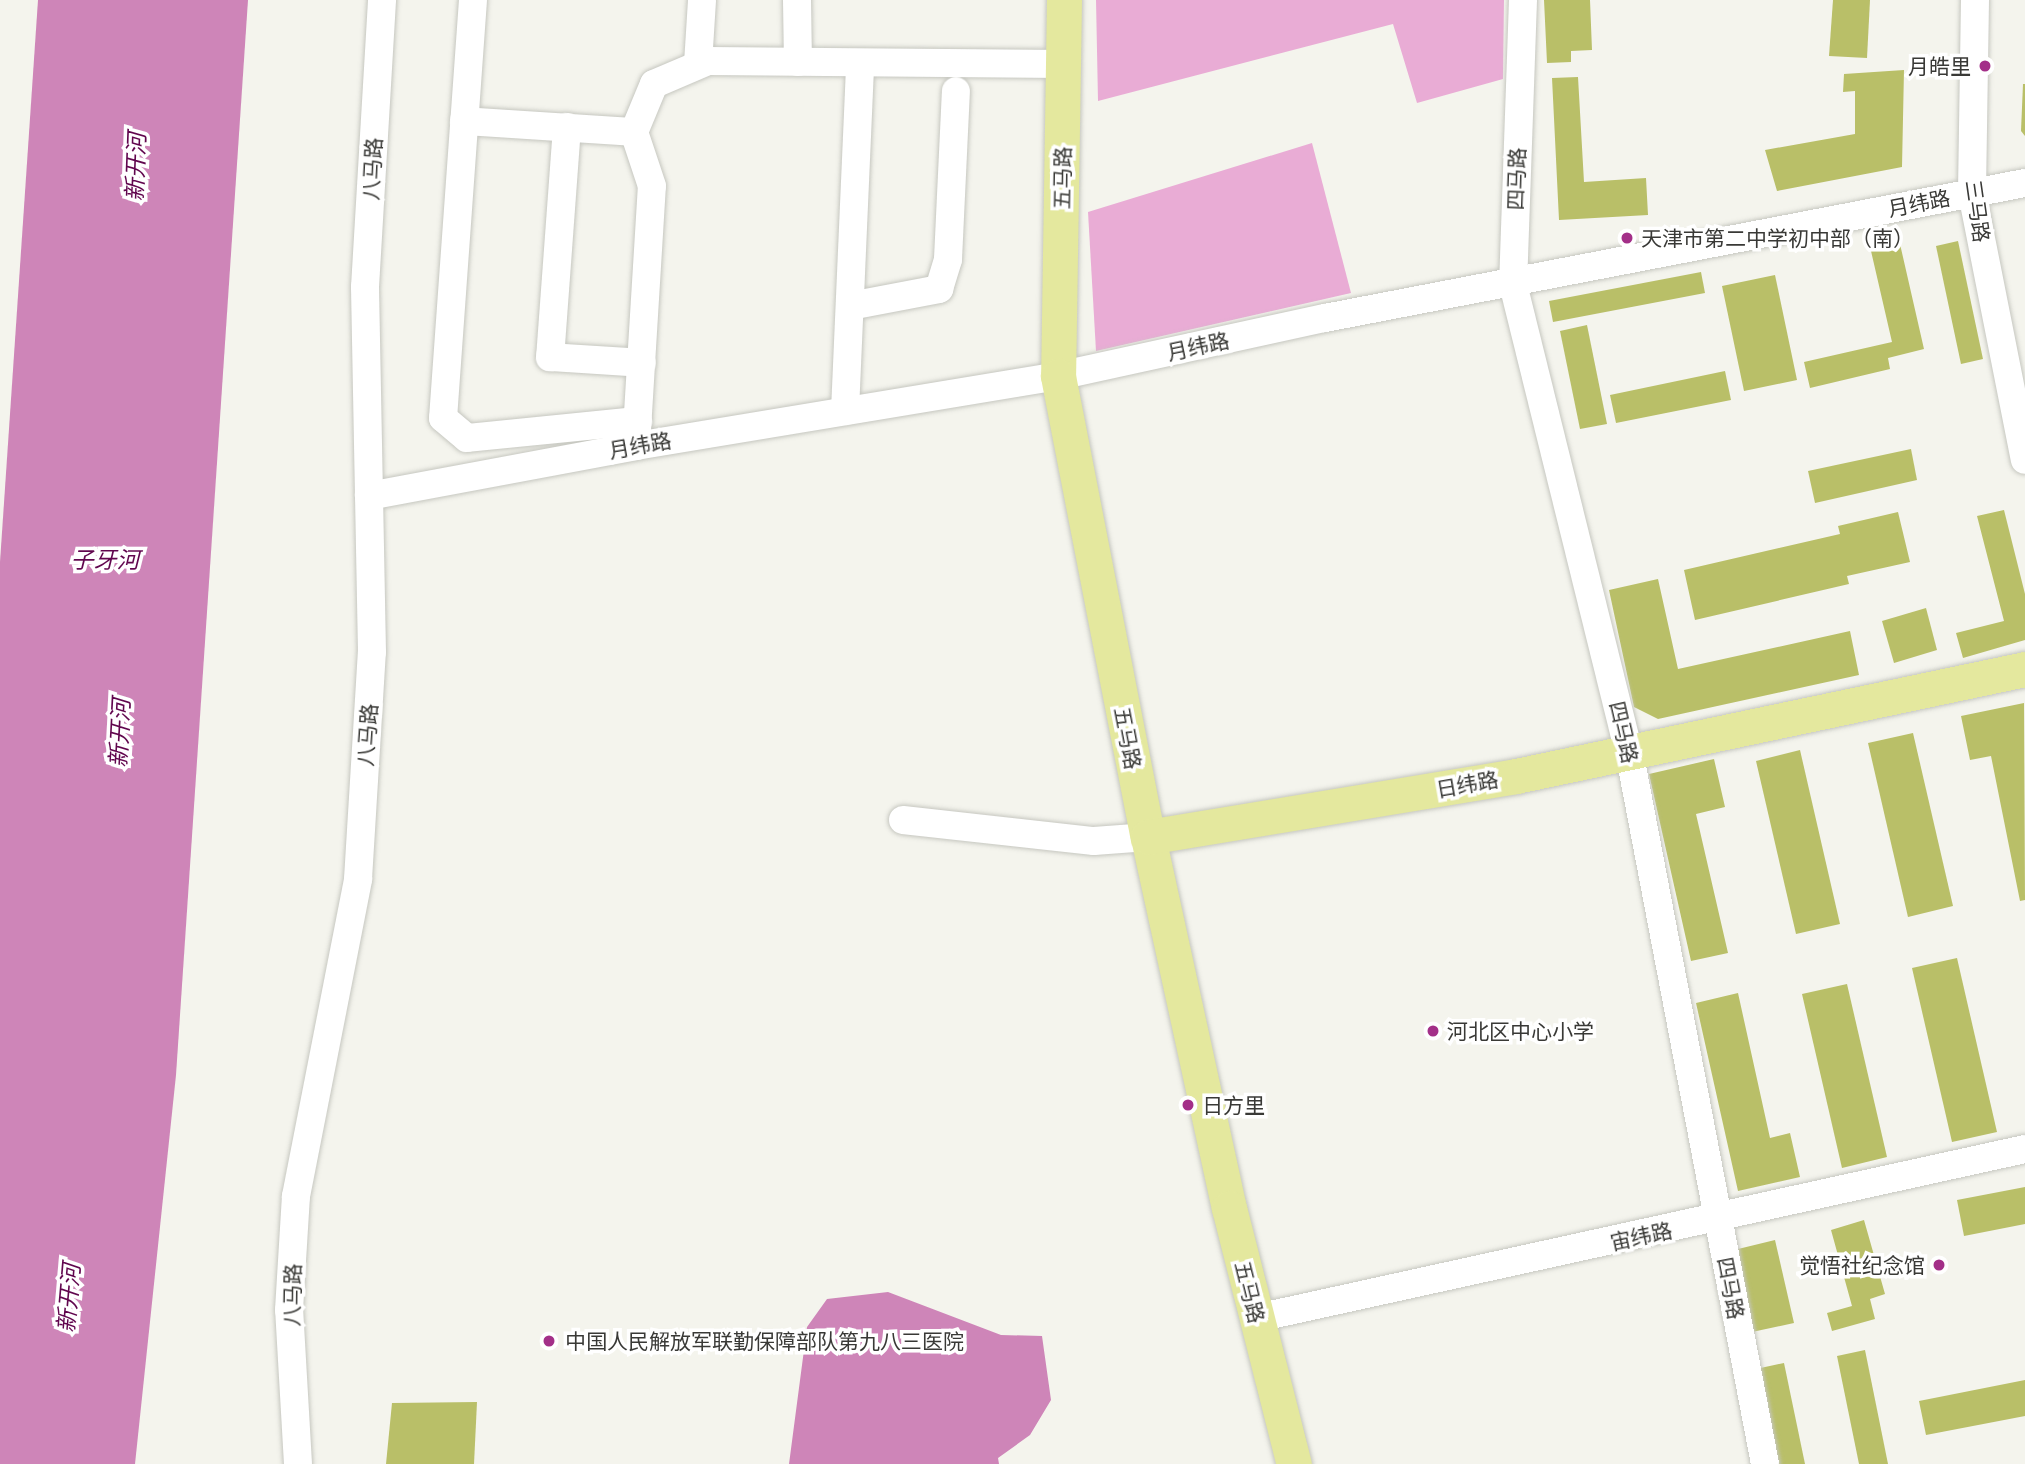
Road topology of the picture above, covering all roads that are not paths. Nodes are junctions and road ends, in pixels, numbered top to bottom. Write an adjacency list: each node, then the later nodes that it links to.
1 (382, 0): 25 (street, 八马路)
2 (473, 0): 13 (street)
3 (702, 0): 10 (street)
4 (797, 0): 8 (street)
5 (1064, 0): 11 (main road, 五马路)
6 (1523, 0): 18 (street, 四马路)
7 (1975, 0): 17 (street, 三马路)
8 (798, 62): 9 (street); 10 (street)
9 (860, 63): 11 (street); 19 (street)
10 (698, 64): 15 (street)
11 (1064, 64): 21 (main road, 五马路)
12 (956, 91): 19 (street)
13 (464, 121): 14 (street); 23 (street)
14 (567, 127): 15 (street); 20 (street)
15 (634, 132): 20 (street)
16 (2025, 183): 17 (street, 月纬路)
17 (1972, 193): 18 (street, 月纬路); 24 (street, 三马路)
18 (1513, 284): 21 (street, 月纬路); 27 (street, 四马路)
19 (849, 306): 22 (street)
20 (642, 363): 23 (street)
21 (1058, 376): 22 (street, 月纬路); 29 (main road, 五马路)
22 (845, 411): 23 (street, 月纬路)
23 (637, 433): 25 (street, 月纬路)
24 (2025, 460)
25 (369, 496): 33 (street, 八马路)
26 (2025, 669): 27 (main road, 日纬路)
27 (1629, 751): 29 (main road, 日纬路); 31 (street, 四马路)
28 (903, 820): 29 (street, 日纬路)
29 (1148, 837): 32 (main road, 五马路)
30 (2025, 1149): 31 (street, 宙纬路)
31 (1718, 1220): 32 (street, 宙纬路); 35 (street, 四马路)
32 (1257, 1318): 34 (main road, 五马路)
33 (298, 1464)
34 (1294, 1464)
35 (1765, 1464)

